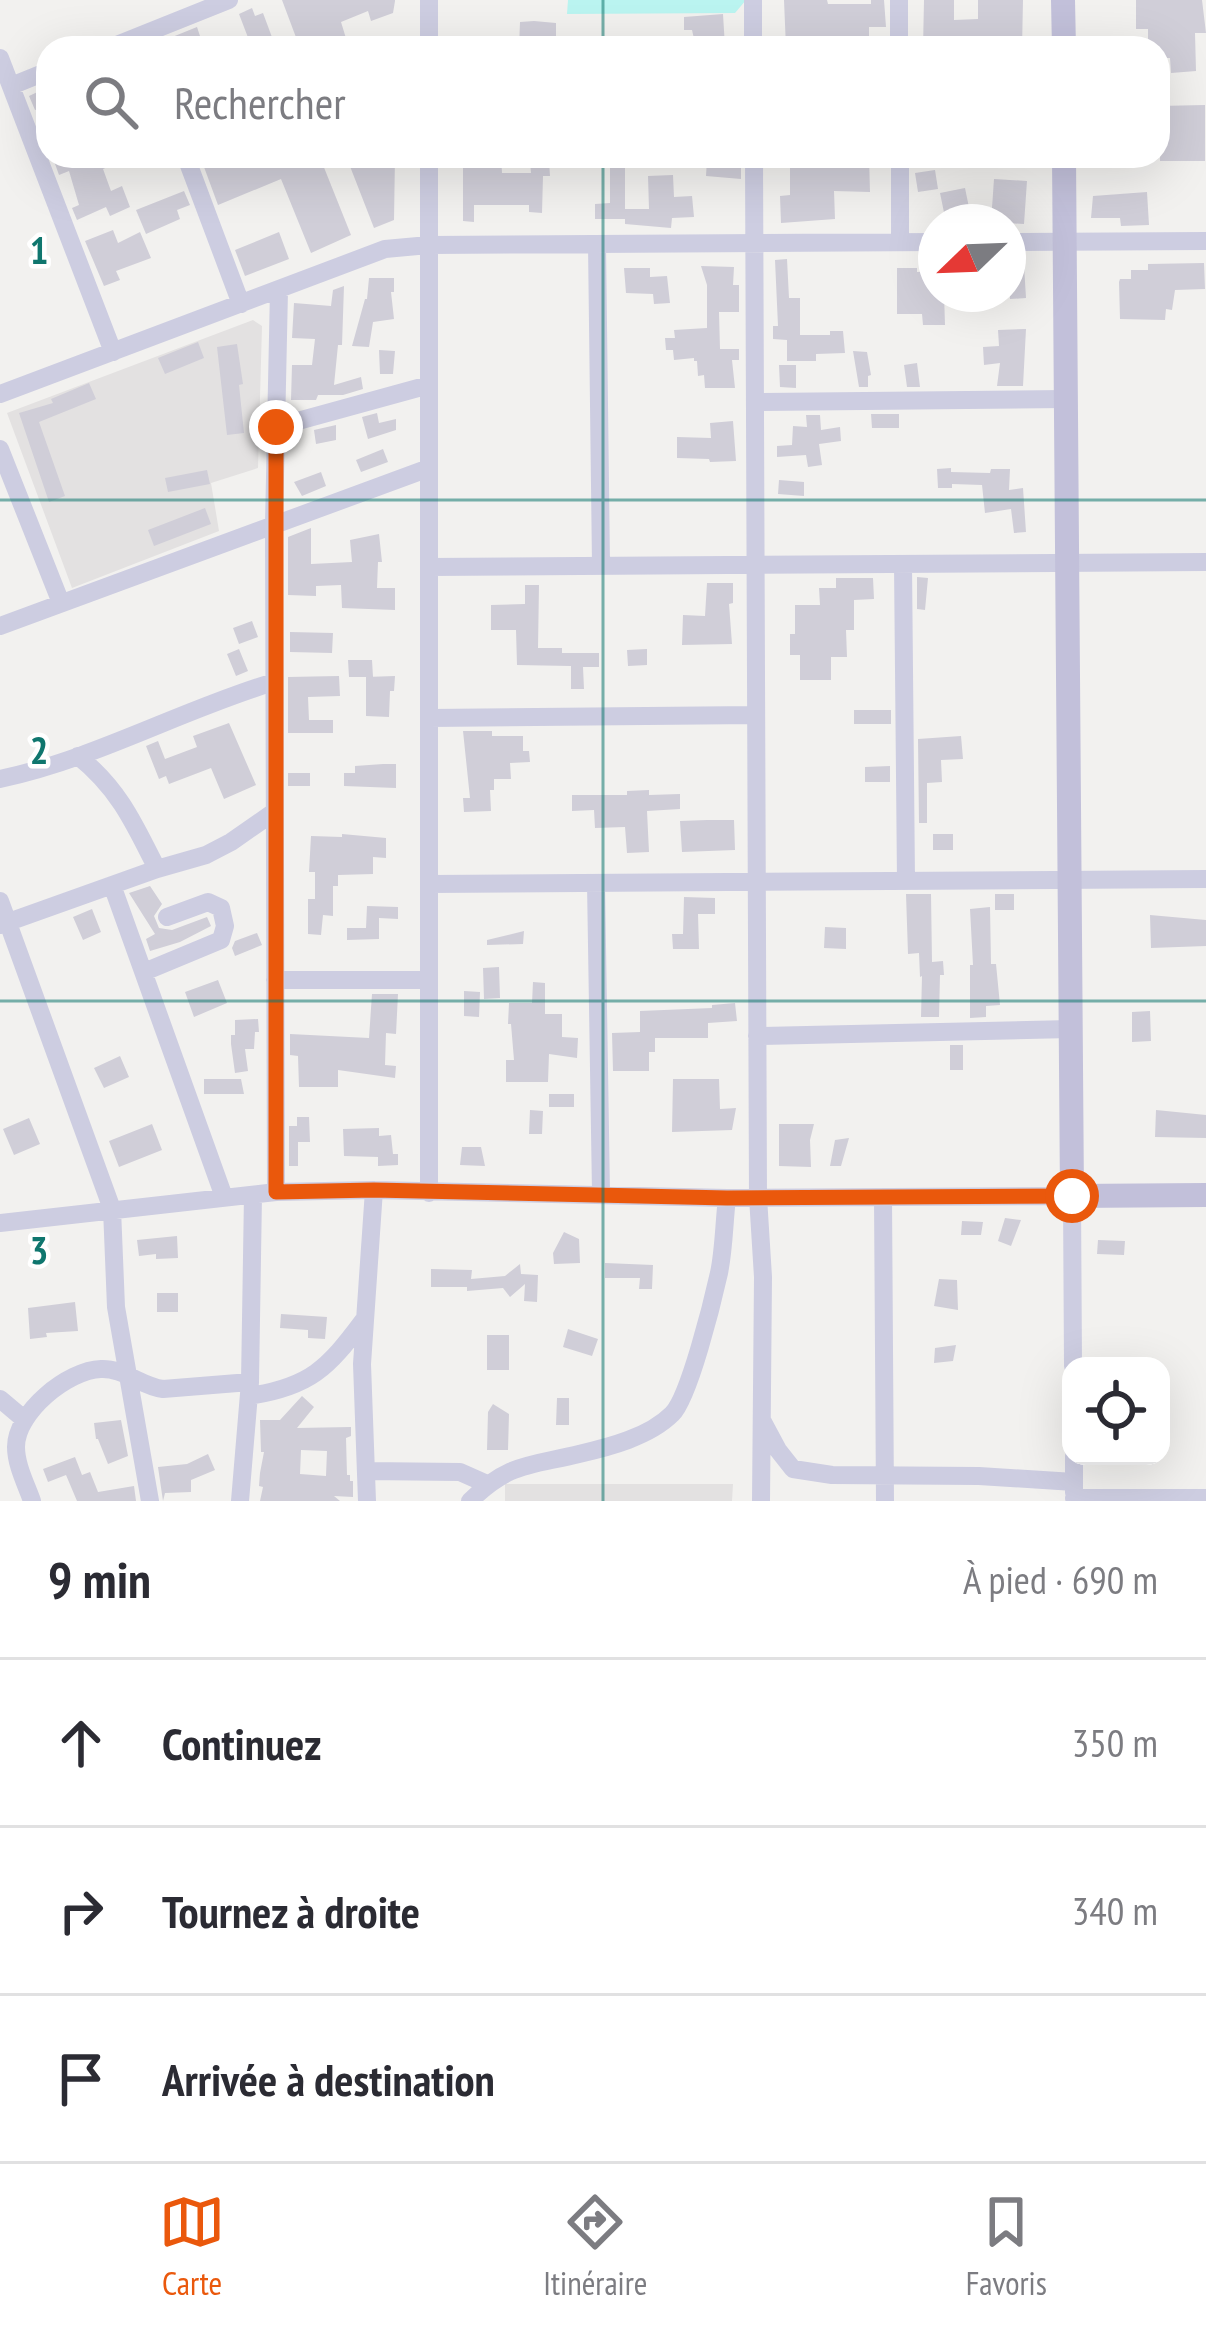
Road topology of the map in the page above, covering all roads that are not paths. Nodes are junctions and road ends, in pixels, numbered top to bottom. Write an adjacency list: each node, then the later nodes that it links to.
1 (230, 0): 6 (street)
2 (429, 0): 7 (street)
3 (753, 0): 8 (street)
4 (899, 0): 9 (street)
5 (1063, 0): 10 (street)
6 (156, 36)
7 (429, 36)
8 (753, 36)
9 (899, 36)
10 (1064, 36)
11 (0, 58): 13 (street)
12 (36, 76): 13 (street)
13 (11, 86): 14 (street)
14 (36, 151)
15 (42, 168): 31 (street)
16 (194, 168): 30 (street)
17 (429, 168): 27 (street)
18 (754, 168): 26 (street)
19 (900, 168): 22 (street)
20 (1064, 168): 25 (street)
21 (1206, 241): 25 (street)
22 (900, 242): 23 (street); 26 (street)
23 (918, 242)
24 (1026, 242): 25 (street)
25 (1065, 242): 34 (street)
26 (754, 243): 28 (street); 35 (street)
27 (429, 244): 28 (street); 29 (street); 32 (street)
28 (597, 244): 44 (street)
29 (279, 290): 30 (street); 36 (street)
30 (241, 304): 31 (street)
31 (113, 352): 33 (street)
32 (429, 385): 36 (street); 38 (street)
33 (0, 394)
34 (1066, 400): 35 (street); 40 (street)
35 (755, 402): 42 (street)
36 (276, 427): 39 (street)
37 (0, 449): 46 (street)
38 (429, 468): 39 (street); 45 (street)
39 (274, 524): 46 (street); 48 (street)
40 (1067, 562): 41 (street); 43 (street); 56 (street)
41 (1206, 562)
42 (755, 564): 43 (street); 44 (street); 49 (street)
43 (903, 564): 57 (street)
44 (601, 565): 45 (street)
45 (429, 566): 50 (street)
46 (61, 603): 47 (street)
47 (0, 626)
48 (274, 682): 51 (street); 53 (street)
49 (756, 715): 50 (street); 58 (street)
50 (429, 718): 60 (street)
51 (78, 756): 52 (street); 54 (street)
52 (0, 779)
53 (274, 812): 54 (street); 66 (street)
54 (157, 869): 61 (street)
55 (1206, 879): 56 (street)
56 (1070, 880): 57 (street); 68 (street)
57 (906, 881): 58 (street)
58 (757, 882): 59 (street); 69 (street)
59 (596, 883): 60 (street); 73 (street)
60 (429, 884): 67 (street)
61 (112, 885): 64 (street); 65 (street)
62 (0, 901): 64 (street)
63 (167, 917): 65 (street)
64 (4, 923): 81 (street)
65 (144, 972): 77 (street)
66 (275, 980): 67 (street); 71 (street)
67 (429, 980): 72 (street)
68 (1071, 1029): 69 (street); 76 (street)
69 (758, 1036): 78 (street)
70 (374, 1190): 71 (street); 72 (street); 83 (street)
71 (276, 1192): 74 (street)
72 (429, 1192): 73 (street)
73 (601, 1193): 80 (street)
74 (254, 1195): 77 (street); 86 (street)
75 (1206, 1195): 76 (street)
76 (1072, 1196): 79 (street); 84 (street)
77 (224, 1197): 81 (street)
78 (758, 1197): 79 (street); 80 (street); 89 (street)
79 (883, 1197): 91 (street)
80 (727, 1198): 92 (street)
81 (112, 1209): 82 (street); 85 (street)
82 (0, 1223)
83 (363, 1321): 86 (street); 90 (street)
84 (1073, 1357)
85 (126, 1376): 86 (street); 88 (street); 96 (street)
86 (249, 1389): 97 (street)
87 (0, 1399): 88 (street)
88 (25, 1420): 95 (street)
89 (762, 1420): 91 (street); 100 (street)
90 (366, 1471): 92 (street); 98 (street)
91 (885, 1475): 93 (street); 101 (street)
92 (487, 1484): 99 (street)
93 (1074, 1494): 94 (street)
94 (1206, 1498)
95 (32, 1501)
96 (150, 1501)
97 (240, 1501)
98 (367, 1501)
99 (470, 1501)
100 (761, 1501)
101 (885, 1501)

